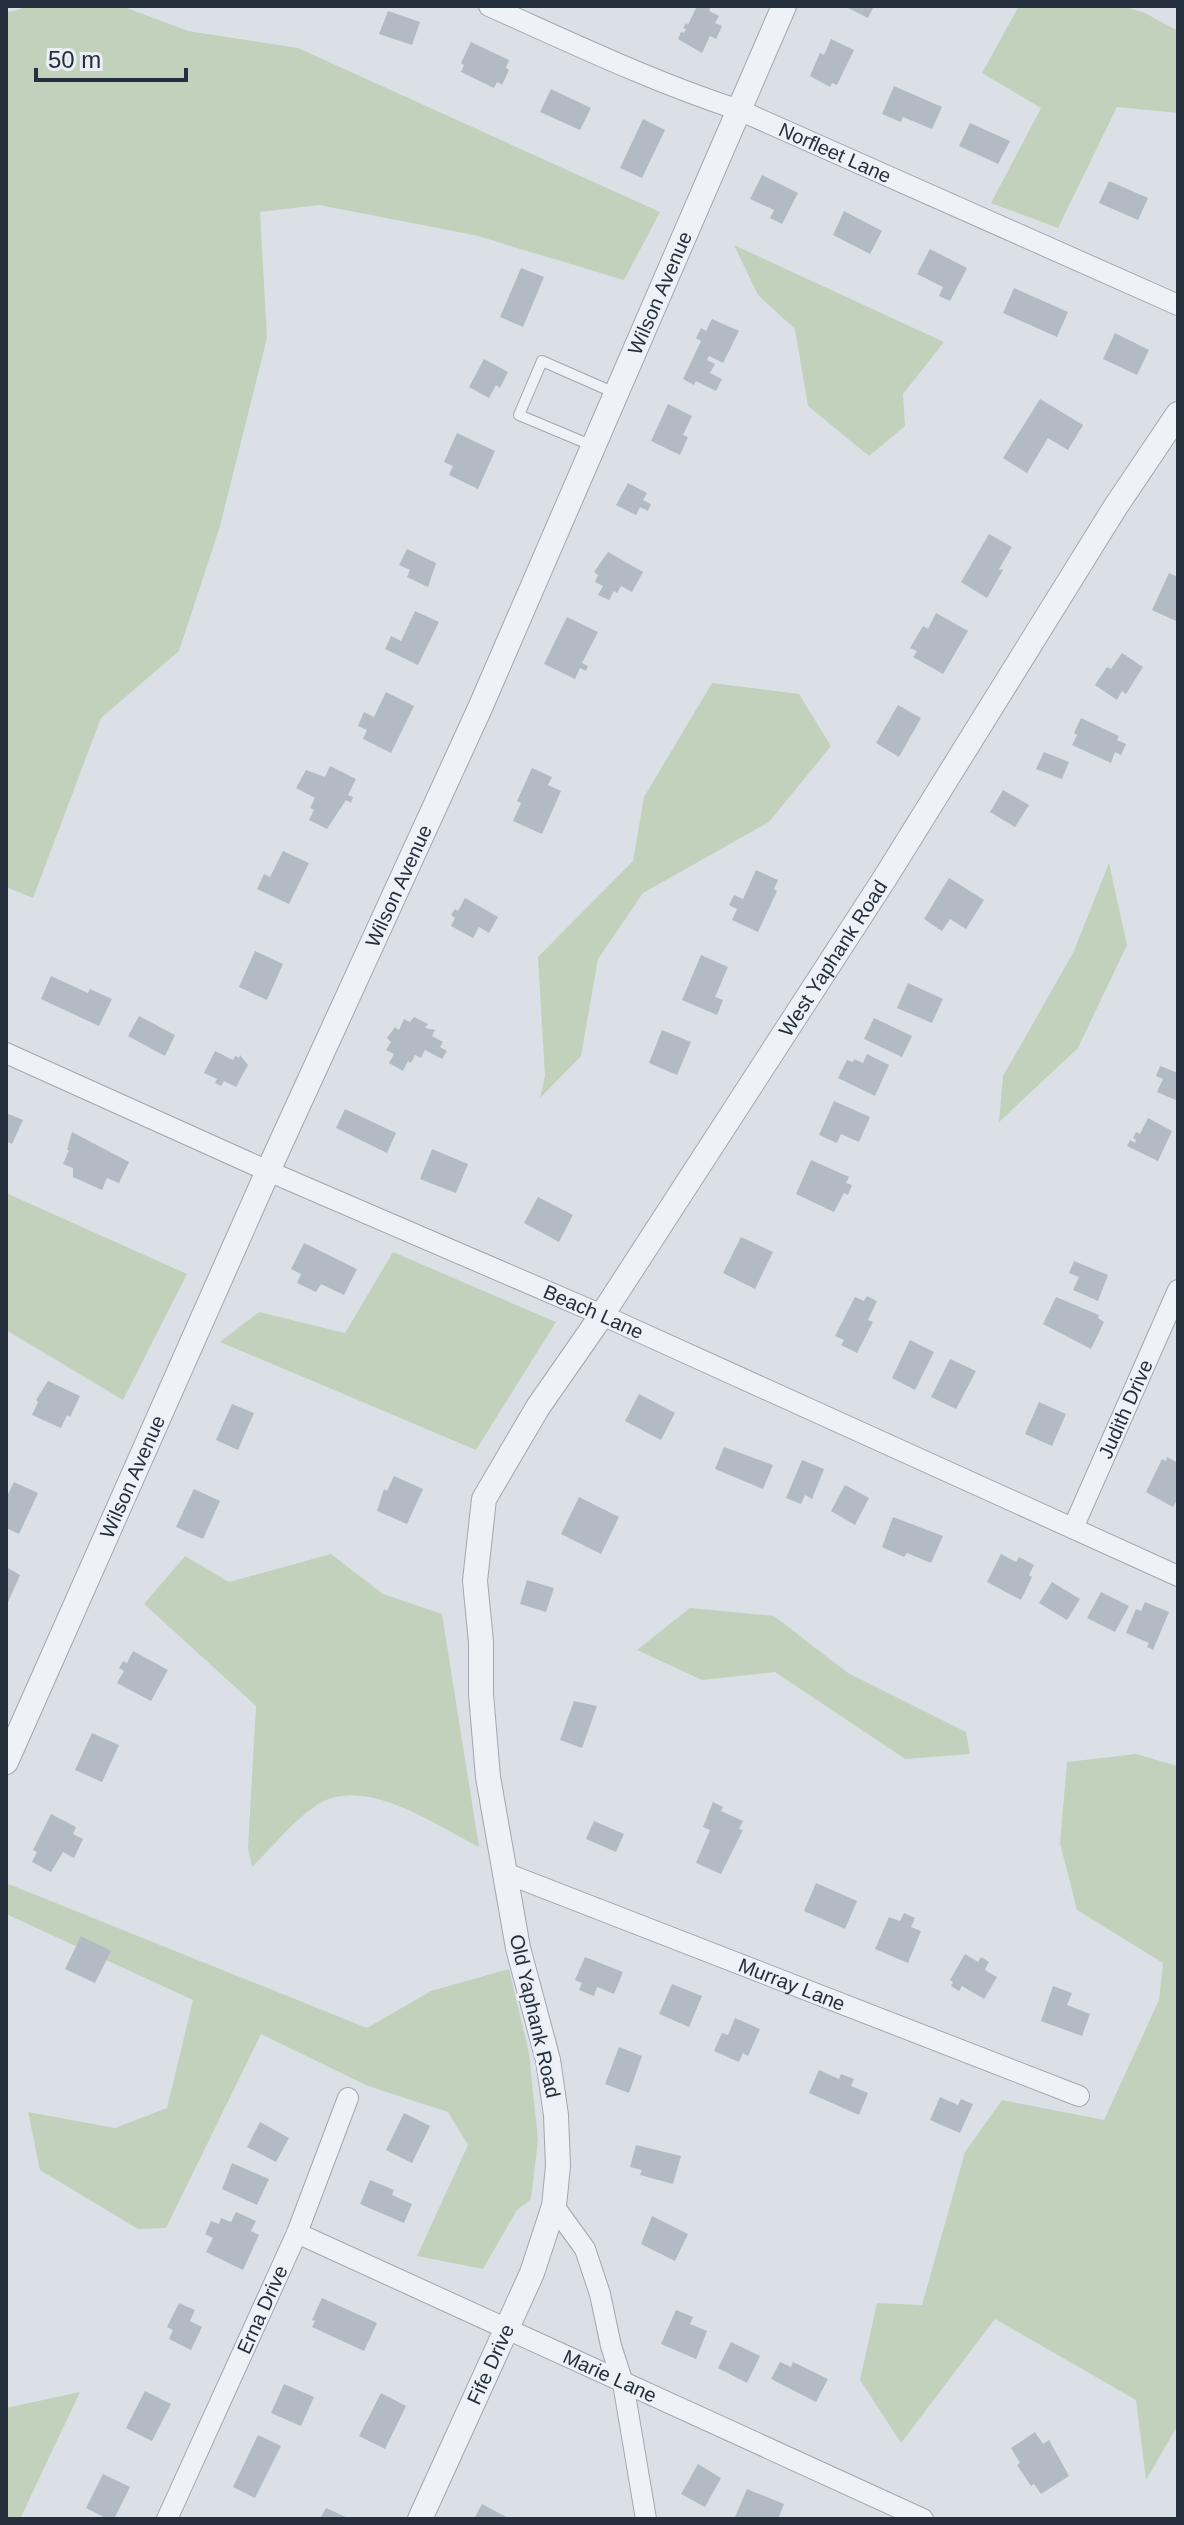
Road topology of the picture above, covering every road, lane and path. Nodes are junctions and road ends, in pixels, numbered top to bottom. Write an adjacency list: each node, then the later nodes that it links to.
1 (489, 6): 3 (street, Norfleet Lane)
2 (784, 6): 3 (street, Wilson Avenue)
3 (739, 110): 4 (street, Norfleet Lane); 5 (street, Wilson Avenue)
4 (1178, 305)
5 (616, 393): 7 (street, Wilson Avenue); 7 (lane)
6 (1178, 414): 11 (street, West Yaphank Road)
7 (593, 446): 9 (street, Wilson Avenue)
8 (6, 1053): 9 (street, Beach Lane)
9 (268, 1171): 11 (street, Beach Lane); 15 (street, Wilson Avenue)
10 (1178, 1290): 13 (street, Judith Drive)
11 (602, 1315): 12 (street, West Yaphank Road); 13 (street, Beach Lane)
12 (484, 1499): 16 (street, Old Yaphank Road)
13 (1073, 1528): 14 (street, Beach Lane)
14 (1178, 1576)
15 (7, 1758)
16 (503, 1872): 17 (street, Murray Lane); 19 (street, Old Yaphank Road)
17 (1079, 2096)
18 (348, 2098): 20 (street, Erna Drive)
19 (554, 2206): 21 (street, Fife Drive); 22 (street)
20 (297, 2233): 21 (street, Marie Lane); 23 (street, Erna Drive)
21 (507, 2329): 22 (street, Marie Lane); 24 (street, Fife Drive)
22 (623, 2383): 25 (street); 26 (street, Marie Lane)
23 (167, 2519)
24 (420, 2519)
25 (646, 2519)
26 (923, 2519)

